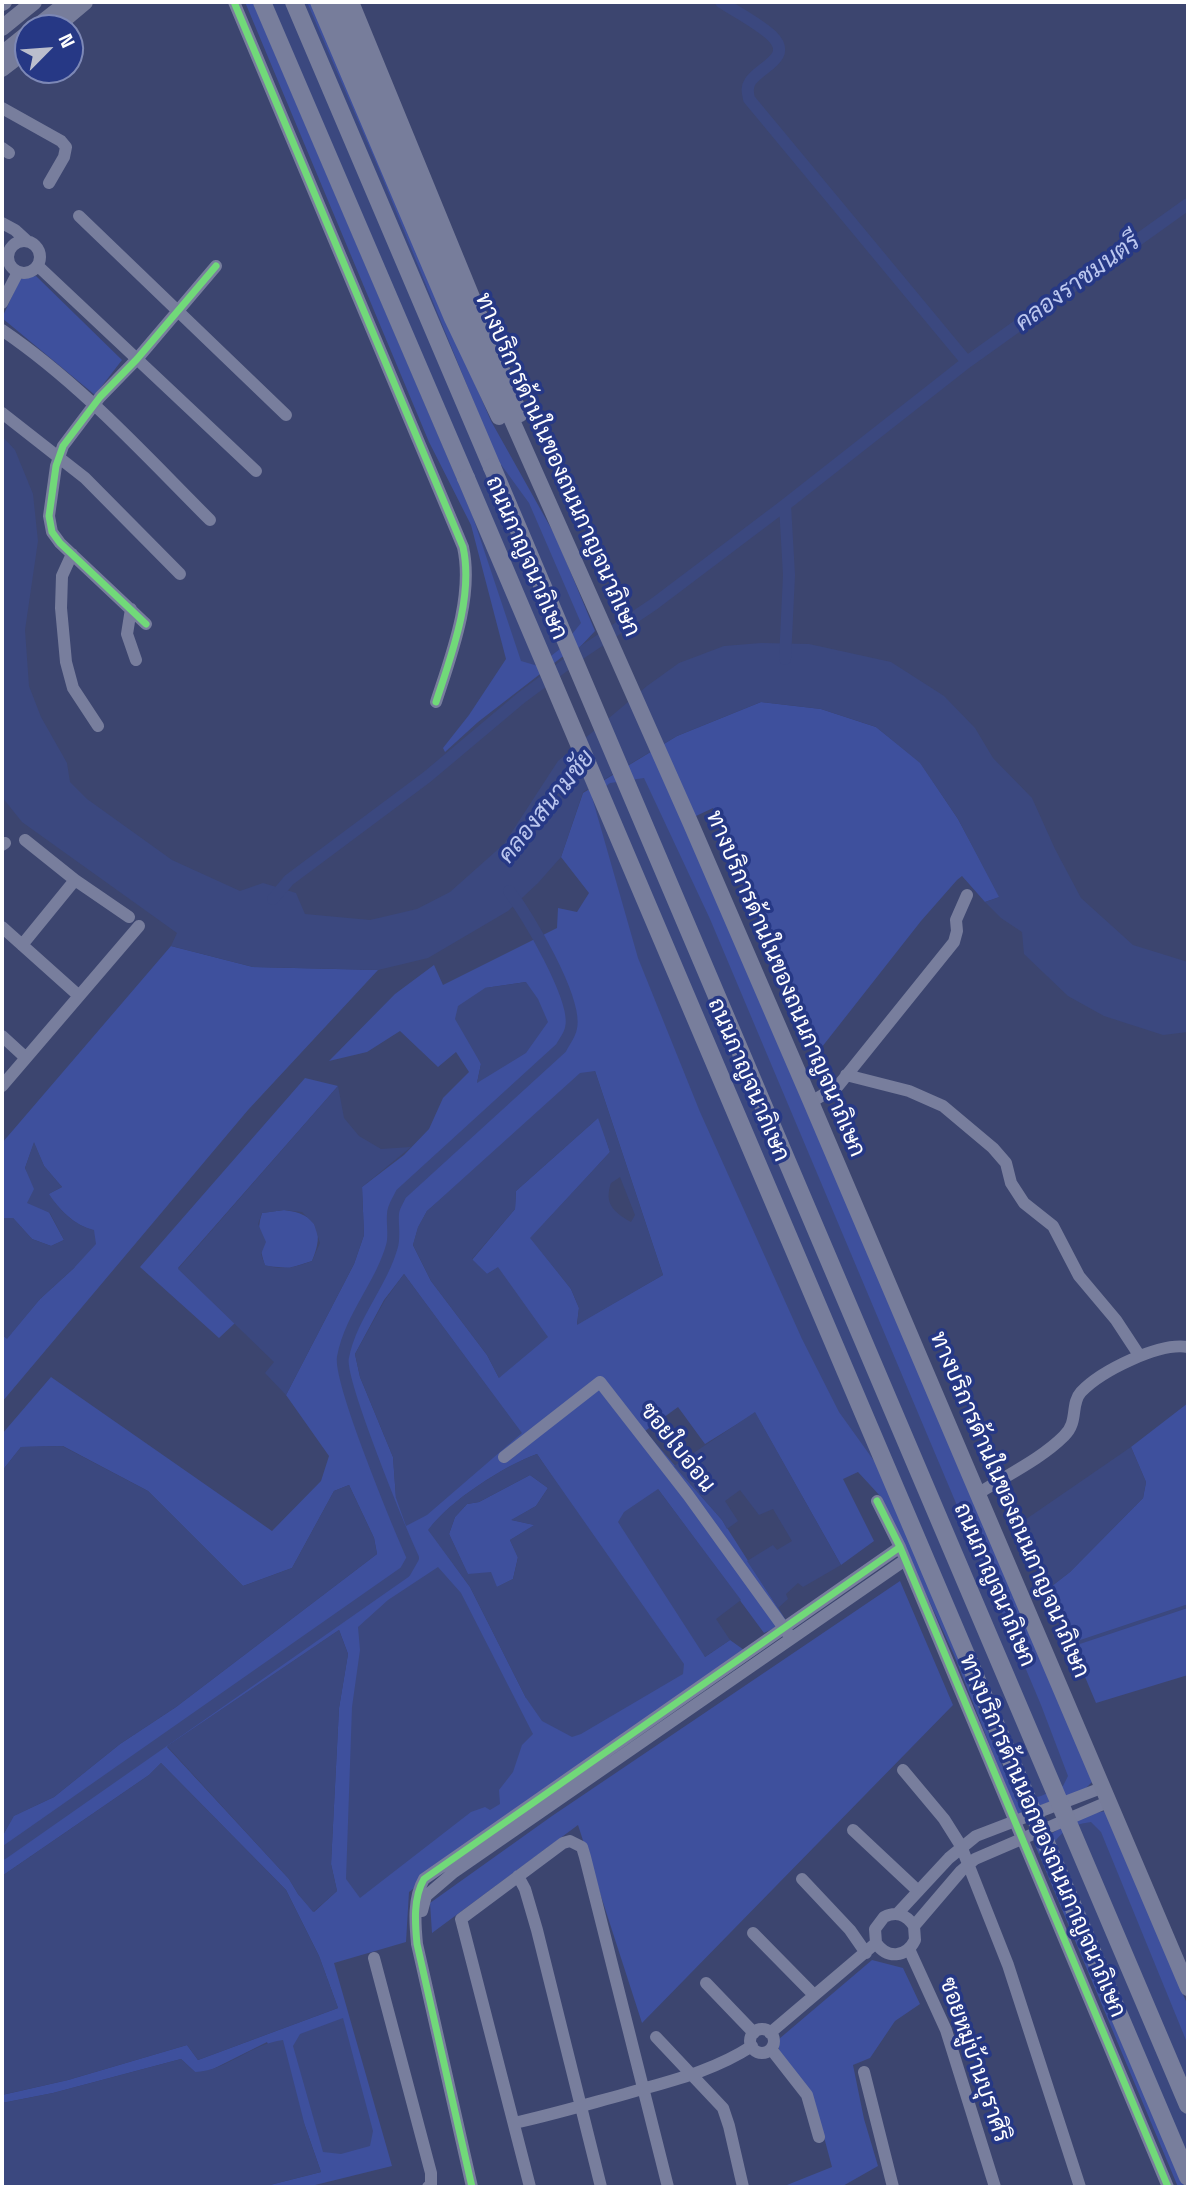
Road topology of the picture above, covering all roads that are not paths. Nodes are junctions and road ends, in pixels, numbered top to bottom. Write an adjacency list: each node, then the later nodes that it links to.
1 (34, 2): 12 (main road)
2 (68, 2): 10 (main road)
3 (85, 2): 11 (main road)
4 (234, 2): 38 (street)
5 (262, 2): 90 (highway, ถนนกาญจนาภิเษก, bridge)
6 (294, 2): 86 (highway, ถนนกาญจนาภิเษก, bridge)
7 (318, 2): 32 (main road)
8 (334, 2): 32 (main road, ทางบริการด้านในของถนนกาญจนาภิเษก)
9 (351, 2): 32 (main road)
10 (53, 14)
11 (71, 14)
12 (2, 28)
13 (2, 108): 14 (street)
14 (49, 183)
15 (79, 216): 23 (street)
16 (2, 223): 17 (street)
17 (27, 242): 18 (street); 19 (street)
18 (5, 254): 21 (street)
19 (38, 266): 21 (street); 25 (street)
20 (216, 266): 23 (street)
21 (18, 272): 22 (street)
22 (2, 303)
23 (178, 311): 25 (street); 28 (street)
24 (2, 330): 26 (street)
25 (137, 359): 26 (street); 30 (street)
26 (94, 404): 29 (street); 31 (street)
27 (2, 413): 29 (street)
28 (286, 415)
29 (59, 457): 33 (street); 34 (street)
30 (256, 471)
31 (210, 520)
32 (561, 533): 50 (main road, ทางบริการด้านในของถนนกาญจนาภิเษก)
33 (72, 554): 35 (street); 39 (street)
34 (180, 574)
35 (131, 609): 36 (street); 37 (street)
36 (146, 624)
37 (136, 660)
38 (436, 702)
39 (99, 726)
40 (25, 840): 41 (street)
41 (75, 880): 44 (street); 45 (street)
42 (967, 895): 48 (street)
43 (2, 927): 44 (street)
44 (22, 945): 45 (street)
45 (78, 995): 47 (street)
46 (2, 1036): 47 (street)
47 (26, 1058): 49 (street)
48 (846, 1075): 50 (street); 52 (street)
49 (2, 1086)
50 (811, 1102): 54 (main road, ทางบริการด้านในของถนนกาญจนาภิเษก)
51 (1188, 1347): 52 (street)
52 (1139, 1355): 54 (street)
53 (503, 1457): 57 (street, ซอยใบอ่อน)
54 (979, 1493): 60 (main road, ทางบริการด้านในของถนนกาญจนาภิเษก)
55 (877, 1501): 56 (street, ทางบริการด้านนอกของถนนกาญจนาภิเษก)
56 (902, 1554): 57 (street); 61 (street, ทางบริการด้านนอกของถนนกาญจนาภิเษก)
57 (788, 1634): 58 (street)
58 (659, 1722): 92 (street); 93 (street)
59 (903, 1770): 64 (street)
60 (1107, 1794): 61 (street); 63 (street); 76 (main road, ทางบริการด้านในของถนนกาญจนาภิเษก)
61 (1014, 1823): 63 (street, ทางบริการด้านนอกของถนนกาญจนาภิเษก); 64 (street)
62 (853, 1830): 68 (street)
63 (1020, 1838): 65 (street); 101 (street, ทางบริการด้านนอกของถนนกาญจนาภิเษก)
64 (961, 1846): 65 (street); 68 (street)
65 (967, 1865): 70 (street); 100 (street)
66 (518, 1875): 85 (street); 87 (street); 88 (street)
67 (802, 1879): 74 (street)
68 (917, 1890): 69 (street)
69 (897, 1914): 70 (street); 72 (street)
70 (914, 1926): 73 (street)
71 (753, 1933): 78 (street)
72 (876, 1943): 73 (street); 74 (street)
73 (909, 1949): 99 (street, ซอยหมู่บ้านบุราศิริ)
74 (866, 1953): 78 (street)
75 (374, 1958): 91 (street)
76 (1187, 1980)
77 (706, 1983): 81 (street)
78 (814, 1995): 79 (street)
79 (770, 2033): 81 (street); 82 (street)
80 (656, 2037): 84 (street)
81 (753, 2040): 82 (street); 84 (street)
82 (771, 2049): 89 (street)
83 (864, 2072): 98 (street)
84 (692, 2075): 85 (street); 97 (street)
85 (645, 2089): 87 (street); 96 (street)
86 (1188, 2105)
87 (582, 2107): 88 (street); 95 (street)
88 (514, 2123): 94 (street)
89 (818, 2137)
90 (1188, 2177)
91 (428, 2187)
92 (471, 2187)
93 (480, 2187)
94 (530, 2187)
95 (600, 2187)
96 (668, 2187)
97 (743, 2187)
98 (893, 2187)
99 (995, 2187)
100 (1080, 2187)
101 (1168, 2187)

